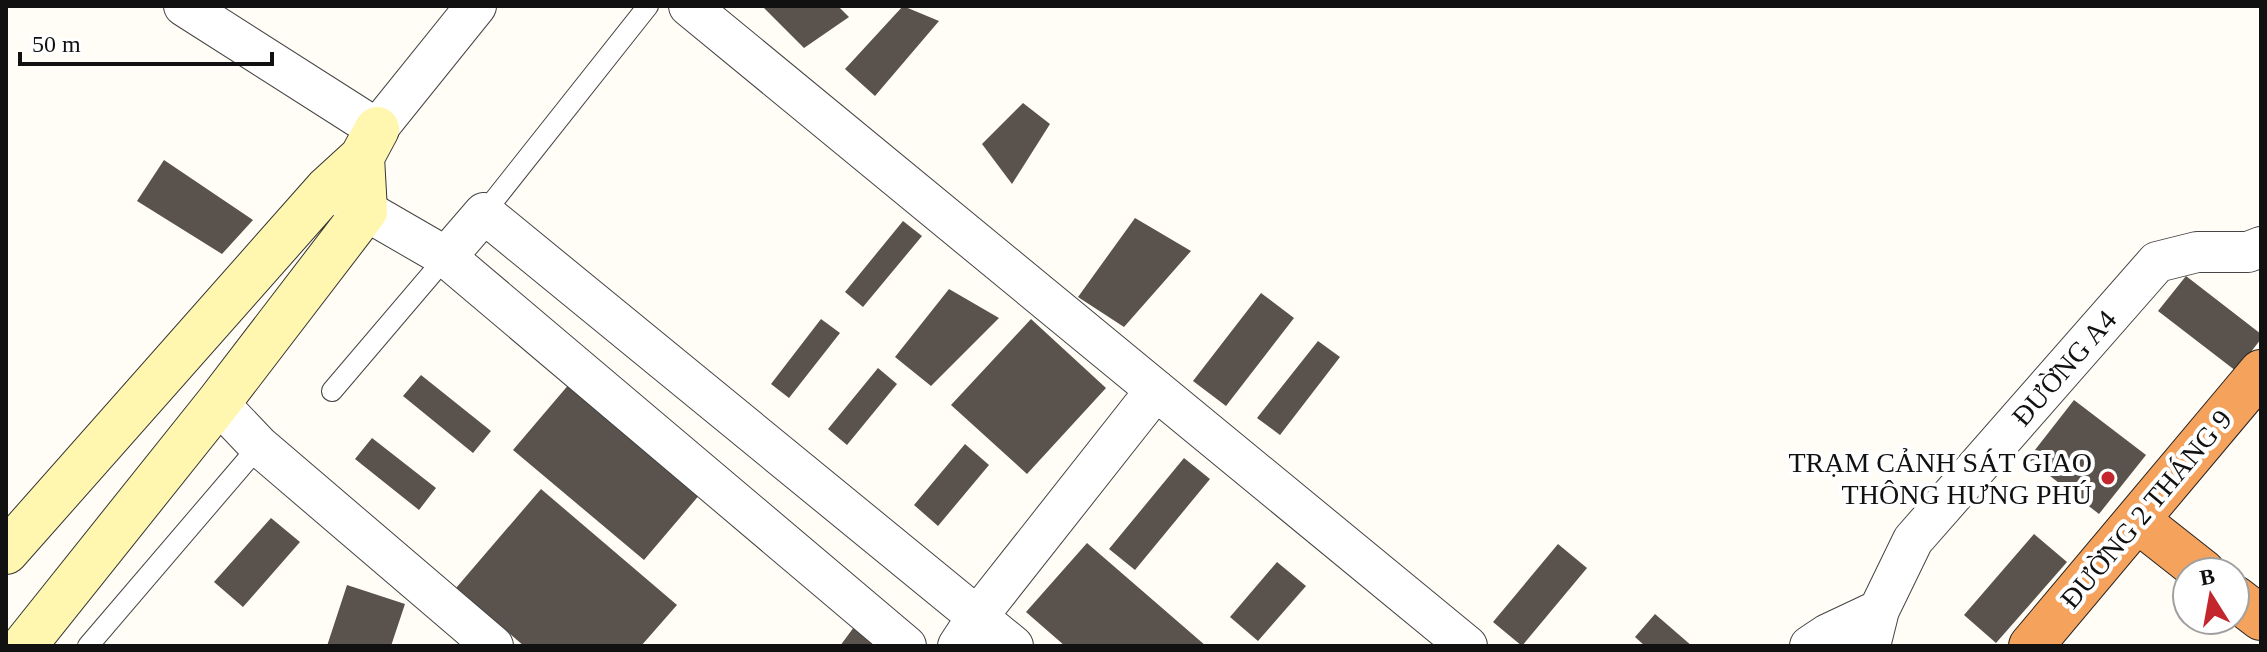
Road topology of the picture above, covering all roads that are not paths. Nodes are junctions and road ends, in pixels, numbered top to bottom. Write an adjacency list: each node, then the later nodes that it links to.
1 (184, 6): 5 (street)
2 (476, 6): 5 (street)
3 (648, 6): 8 (lane)
4 (689, 6): 12 (street)
5 (369, 143): 6 (street); 7 (street)
6 (327, 189): 7 (street); 17 (street)
7 (365, 211): 10 (street); 14 (street)
8 (484, 213): 10 (street); 20 (street)
9 (2261, 247): 19 (street, ĐƯỜNG A4)
10 (446, 257): 13 (lane); 24 (street)
11 (2261, 372): 16 (highway, ĐƯỜNG 2 THÁNG 9)
12 (1156, 390): 20 (street); 26 (street)
13 (332, 391)
14 (218, 403): 15 (street); 21 (street)
15 (259, 446): 22 (lane); 23 (street)
16 (2137, 520): 18 (highway); 28 (highway, ĐƯỜNG 2 THÁNG 9)
17 (6, 552)
18 (2183, 556)
19 (1875, 628): 27 (street)
20 (968, 631): 25 (street)
21 (24, 646)
22 (88, 646)
23 (493, 646)
24 (906, 646)
25 (1013, 646)
26 (1467, 646)
27 (1810, 646)
28 (2031, 646)

